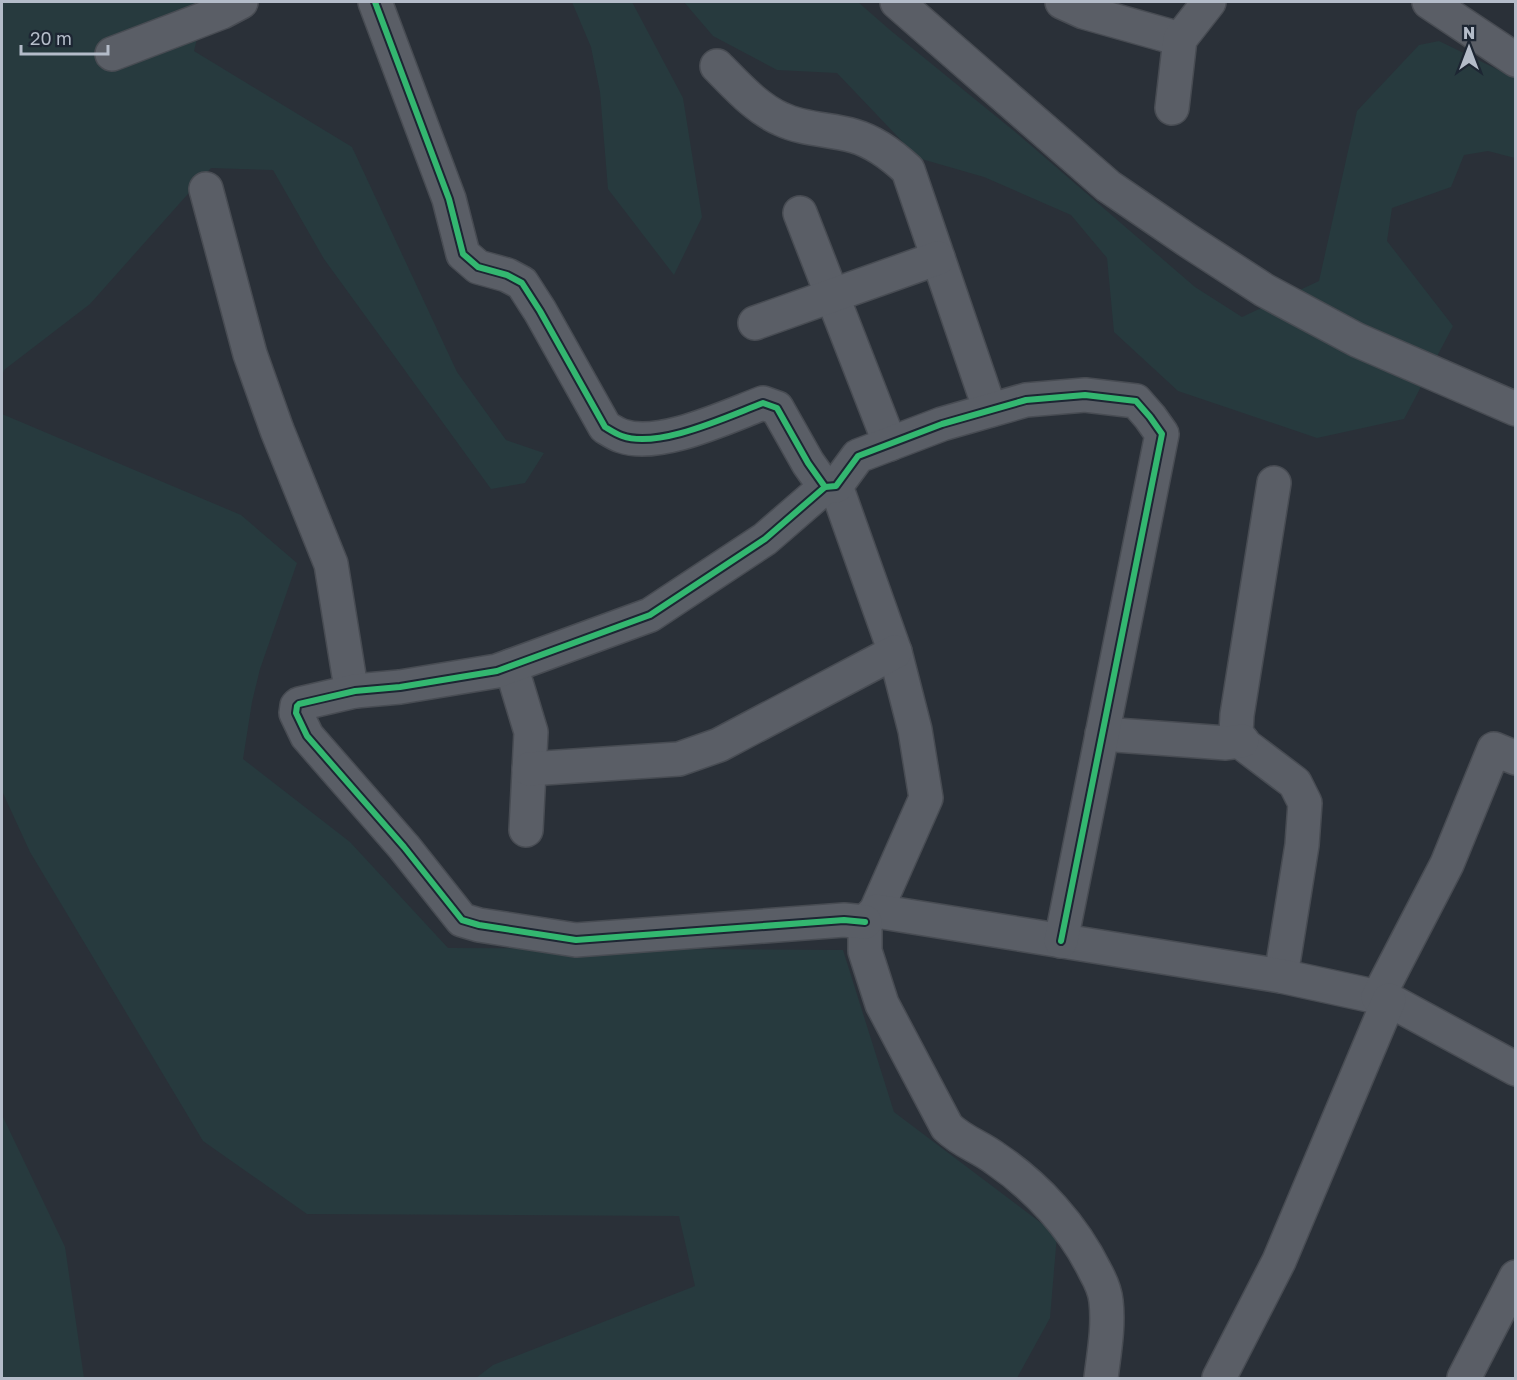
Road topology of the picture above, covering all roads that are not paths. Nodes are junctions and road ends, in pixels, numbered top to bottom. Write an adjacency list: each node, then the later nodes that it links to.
1 (241, 2): 8 (street)
2 (375, 2): 21 (street)
3 (897, 2): 17 (street)
4 (1062, 2): 7 (street)
5 (1209, 2): 7 (street)
6 (1429, 2): 9 (street)
7 (1180, 39): 11 (street)
8 (111, 54)
9 (1515, 60)
10 (717, 66): 14 (street)
11 (1172, 108)
12 (206, 189): 24 (street)
13 (800, 213): 15 (street)
14 (938, 258): 15 (street); 18 (street)
15 (832, 296): 16 (street); 19 (street)
16 (755, 323)
17 (1515, 409)
18 (990, 410): 19 (street); 25 (street)
19 (890, 444): 21 (street)
20 (1274, 483): 26 (street)
21 (831, 486): 22 (street); 23 (street)
22 (895, 652): 28 (street); 30 (street)
23 (511, 666): 24 (street); 28 (street)
24 (355, 691): 30 (street)
25 (1102, 734): 26 (street); 31 (street)
26 (1242, 741): 32 (street)
27 (1515, 758): 33 (street)
28 (529, 769): 29 (street)
29 (526, 831)
30 (870, 917): 31 (street); 36 (street)
31 (1061, 941): 32 (street)
32 (1281, 976): 33 (street)
33 (1383, 999): 34 (street); 37 (street)
34 (1515, 1069)
35 (1515, 1277): 38 (street)
36 (1101, 1378)
37 (1219, 1378)
38 (1464, 1378)

